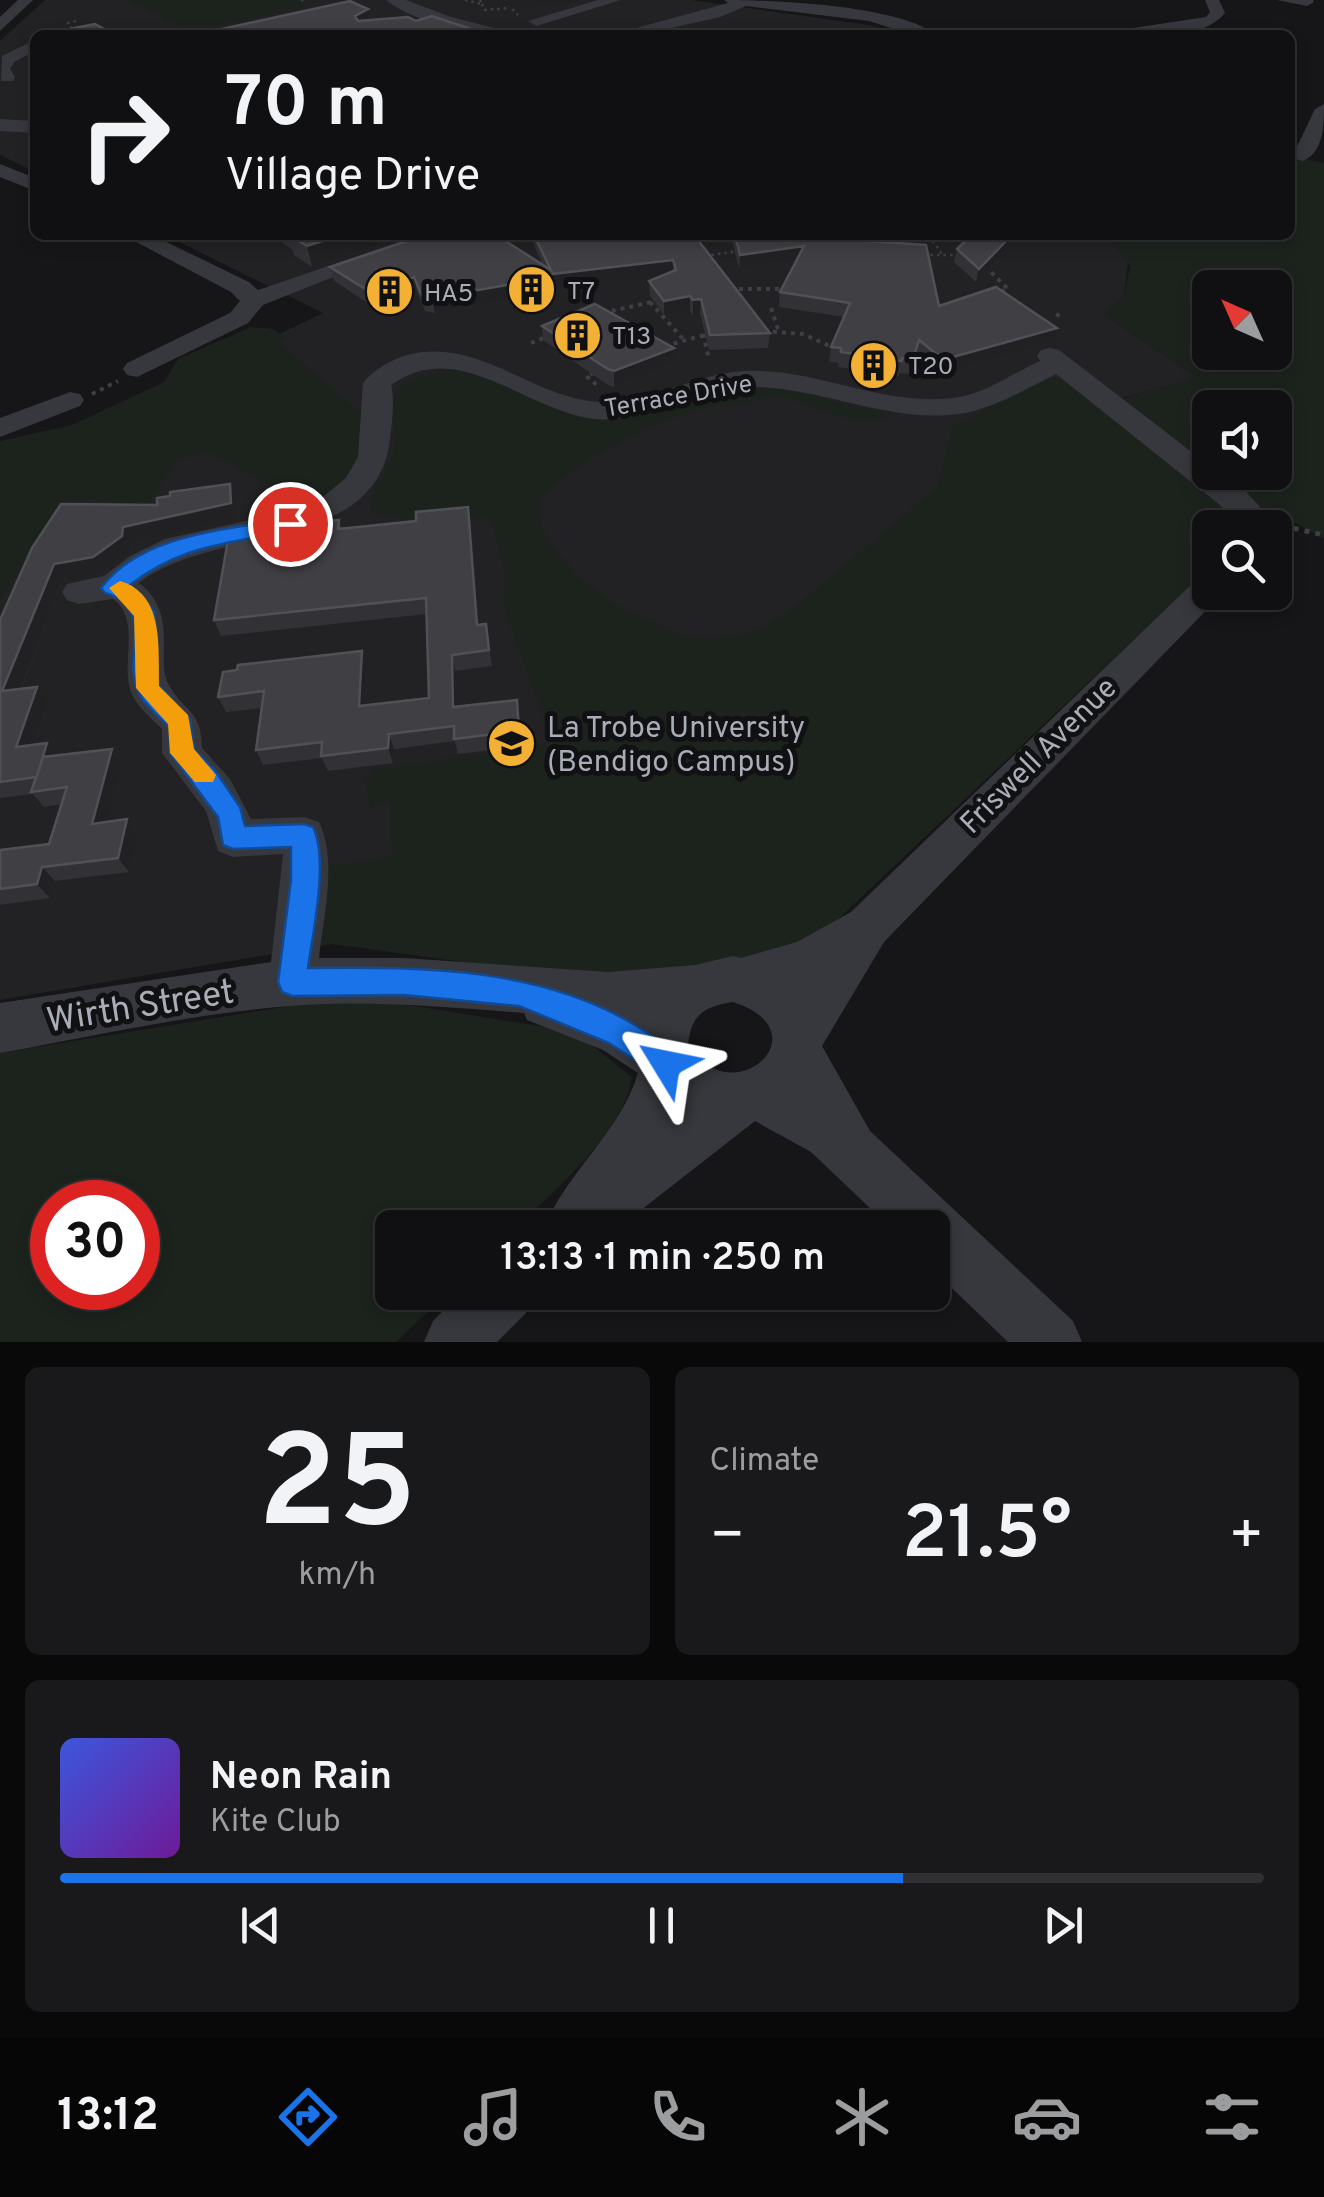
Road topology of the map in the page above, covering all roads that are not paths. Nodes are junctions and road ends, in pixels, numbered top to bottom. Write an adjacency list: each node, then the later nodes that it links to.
1 (26, 0): 14 (street)
2 (394, 0): 10 (street)
3 (614, 0): 13 (street)
4 (1284, 0): 8 (street)
5 (738, 1): 9 (street); 17 (street)
6 (1194, 1): 7 (street)
7 (1213, 2): 19 (street)
8 (1307, 2)
9 (767, 4): 11 (street); 18 (street)
10 (420, 12): 12 (street); 15 (street); 16 (street)
11 (898, 15)
12 (396, 21)
13 (536, 21)
14 (0, 28): 20 (street)
15 (443, 30)
16 (494, 30)
17 (637, 30)
18 (913, 30)
19 (1155, 30)
20 (30, 33)
21 (30, 48): 22 (street)
22 (7, 77)
23 (1324, 110): 26 (street)
24 (0, 125): 25 (street)
25 (30, 126)
26 (1296, 153): 27 (street)
27 (1324, 160)
28 (4, 175): 29 (street)
29 (30, 183)
30 (144, 240): 32 (street)
31 (428, 240): 32 (street)
32 (254, 300): 33 (street)
33 (137, 369)
34 (70, 400): 35 (street)
35 (0, 428)
36 (1238, 510): 40 (street, Terrace Drive)
37 (1192, 604): 38 (street, Friswell Avenue)
38 (868, 926): 39 (street, Friswell Avenue); 44 (street, Friswell Avenue)
39 (744, 980): 41 (street); 44 (street)
40 (292, 982): 42 (street, Wirth Street); 43 (street, Wirth Street)
41 (692, 988): 42 (street, Wirth Street); 45 (street)
42 (519, 992): 45 (street, Wirth Street)
43 (0, 1028)
44 (797, 1044): 46 (street); 47 (street)
45 (664, 1062): 46 (street); 48 (street)
46 (749, 1097): 47 (street); 49 (street)
47 (856, 1152): 50 (street)
48 (584, 1210)
49 (595, 1210)
50 (914, 1210)
51 (950, 1245): 54 (street)
52 (487, 1310): 53 (street)
53 (454, 1342)
54 (1052, 1342)

